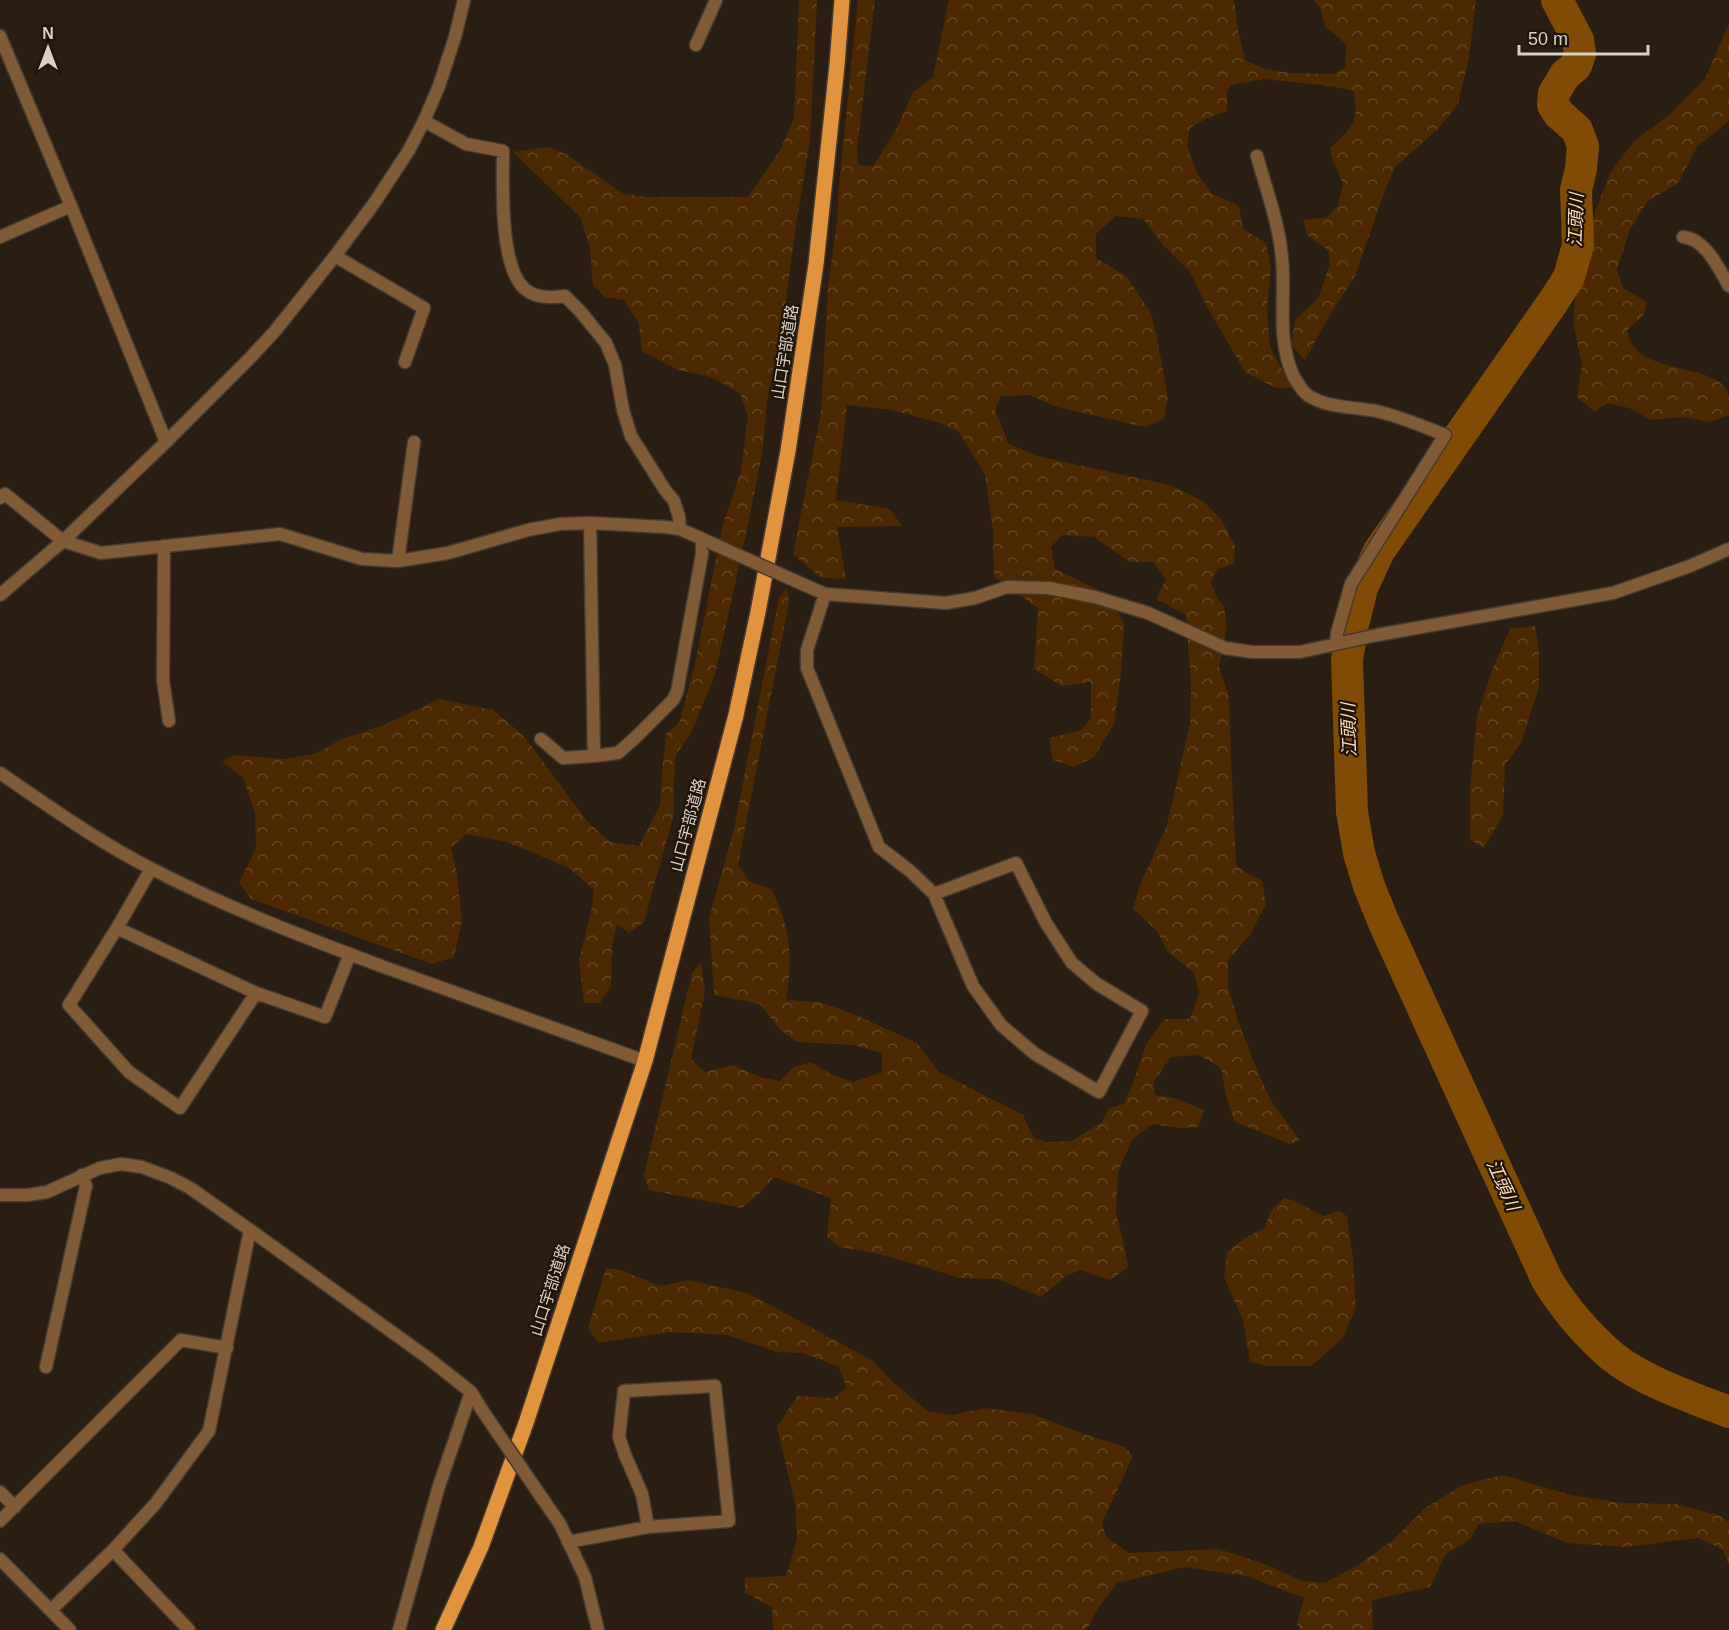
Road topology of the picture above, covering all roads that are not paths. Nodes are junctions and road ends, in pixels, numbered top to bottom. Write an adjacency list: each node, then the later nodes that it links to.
1 (464, 0): 6 (street)
2 (716, 0): 5 (street)
3 (842, 0): 36 (main road, 山口宇部道路)
4 (0, 36): 8 (street)
5 (696, 45)
6 (424, 122): 11 (street); 18 (street)
7 (1257, 156): 26 (street)
8 (71, 206): 9 (street); 14 (street)
9 (0, 237)
10 (1683, 237): 12 (street)
11 (335, 256): 13 (street); 14 (street)
12 (1729, 286)
13 (405, 362)
14 (166, 442): 19 (street)
15 (414, 442): 23 (street)
16 (0, 498): 19 (street)
17 (590, 523): 18 (street); 23 (street); 29 (street)
18 (680, 530): 20 (street)
19 (63, 541): 21 (street); 25 (street)
20 (706, 541): 24 (street, bridge); 29 (street)
21 (164, 546): 23 (street); 27 (street)
22 (1728, 552): 26 (street)
23 (398, 561)
24 (825, 594): 26 (street); 32 (street)
25 (0, 595)
26 (1338, 643)
27 (170, 721)
28 (541, 739): 29 (street)
29 (594, 756)
30 (0, 773): 31 (street)
31 (151, 869): 33 (street); 34 (street)
32 (934, 894): 32 (street)
33 (117, 928): 35 (street); 35 (street)
34 (350, 954): 35 (street); 36 (street)
35 (256, 993)
36 (645, 1061): 54 (main road, 山口宇部道路)
37 (82, 1175): 38 (street); 39 (street); 41 (street)
38 (0, 1195)
39 (250, 1230): 40 (street); 42 (street)
40 (227, 1348): 44 (street); 48 (street)
41 (46, 1367)
42 (471, 1392): 47 (street, bridge); 53 (street)
43 (0, 1491): 44 (street)
44 (15, 1507): 45 (street)
45 (0, 1521)
46 (648, 1527): 46 (street); 47 (street)
47 (568, 1542): 55 (street)
48 (113, 1550): 50 (street); 52 (street)
49 (0, 1559): 50 (street)
50 (51, 1610): 51 (street)
51 (70, 1630)
52 (189, 1630)
53 (399, 1630)
54 (444, 1630)
55 (598, 1630)

